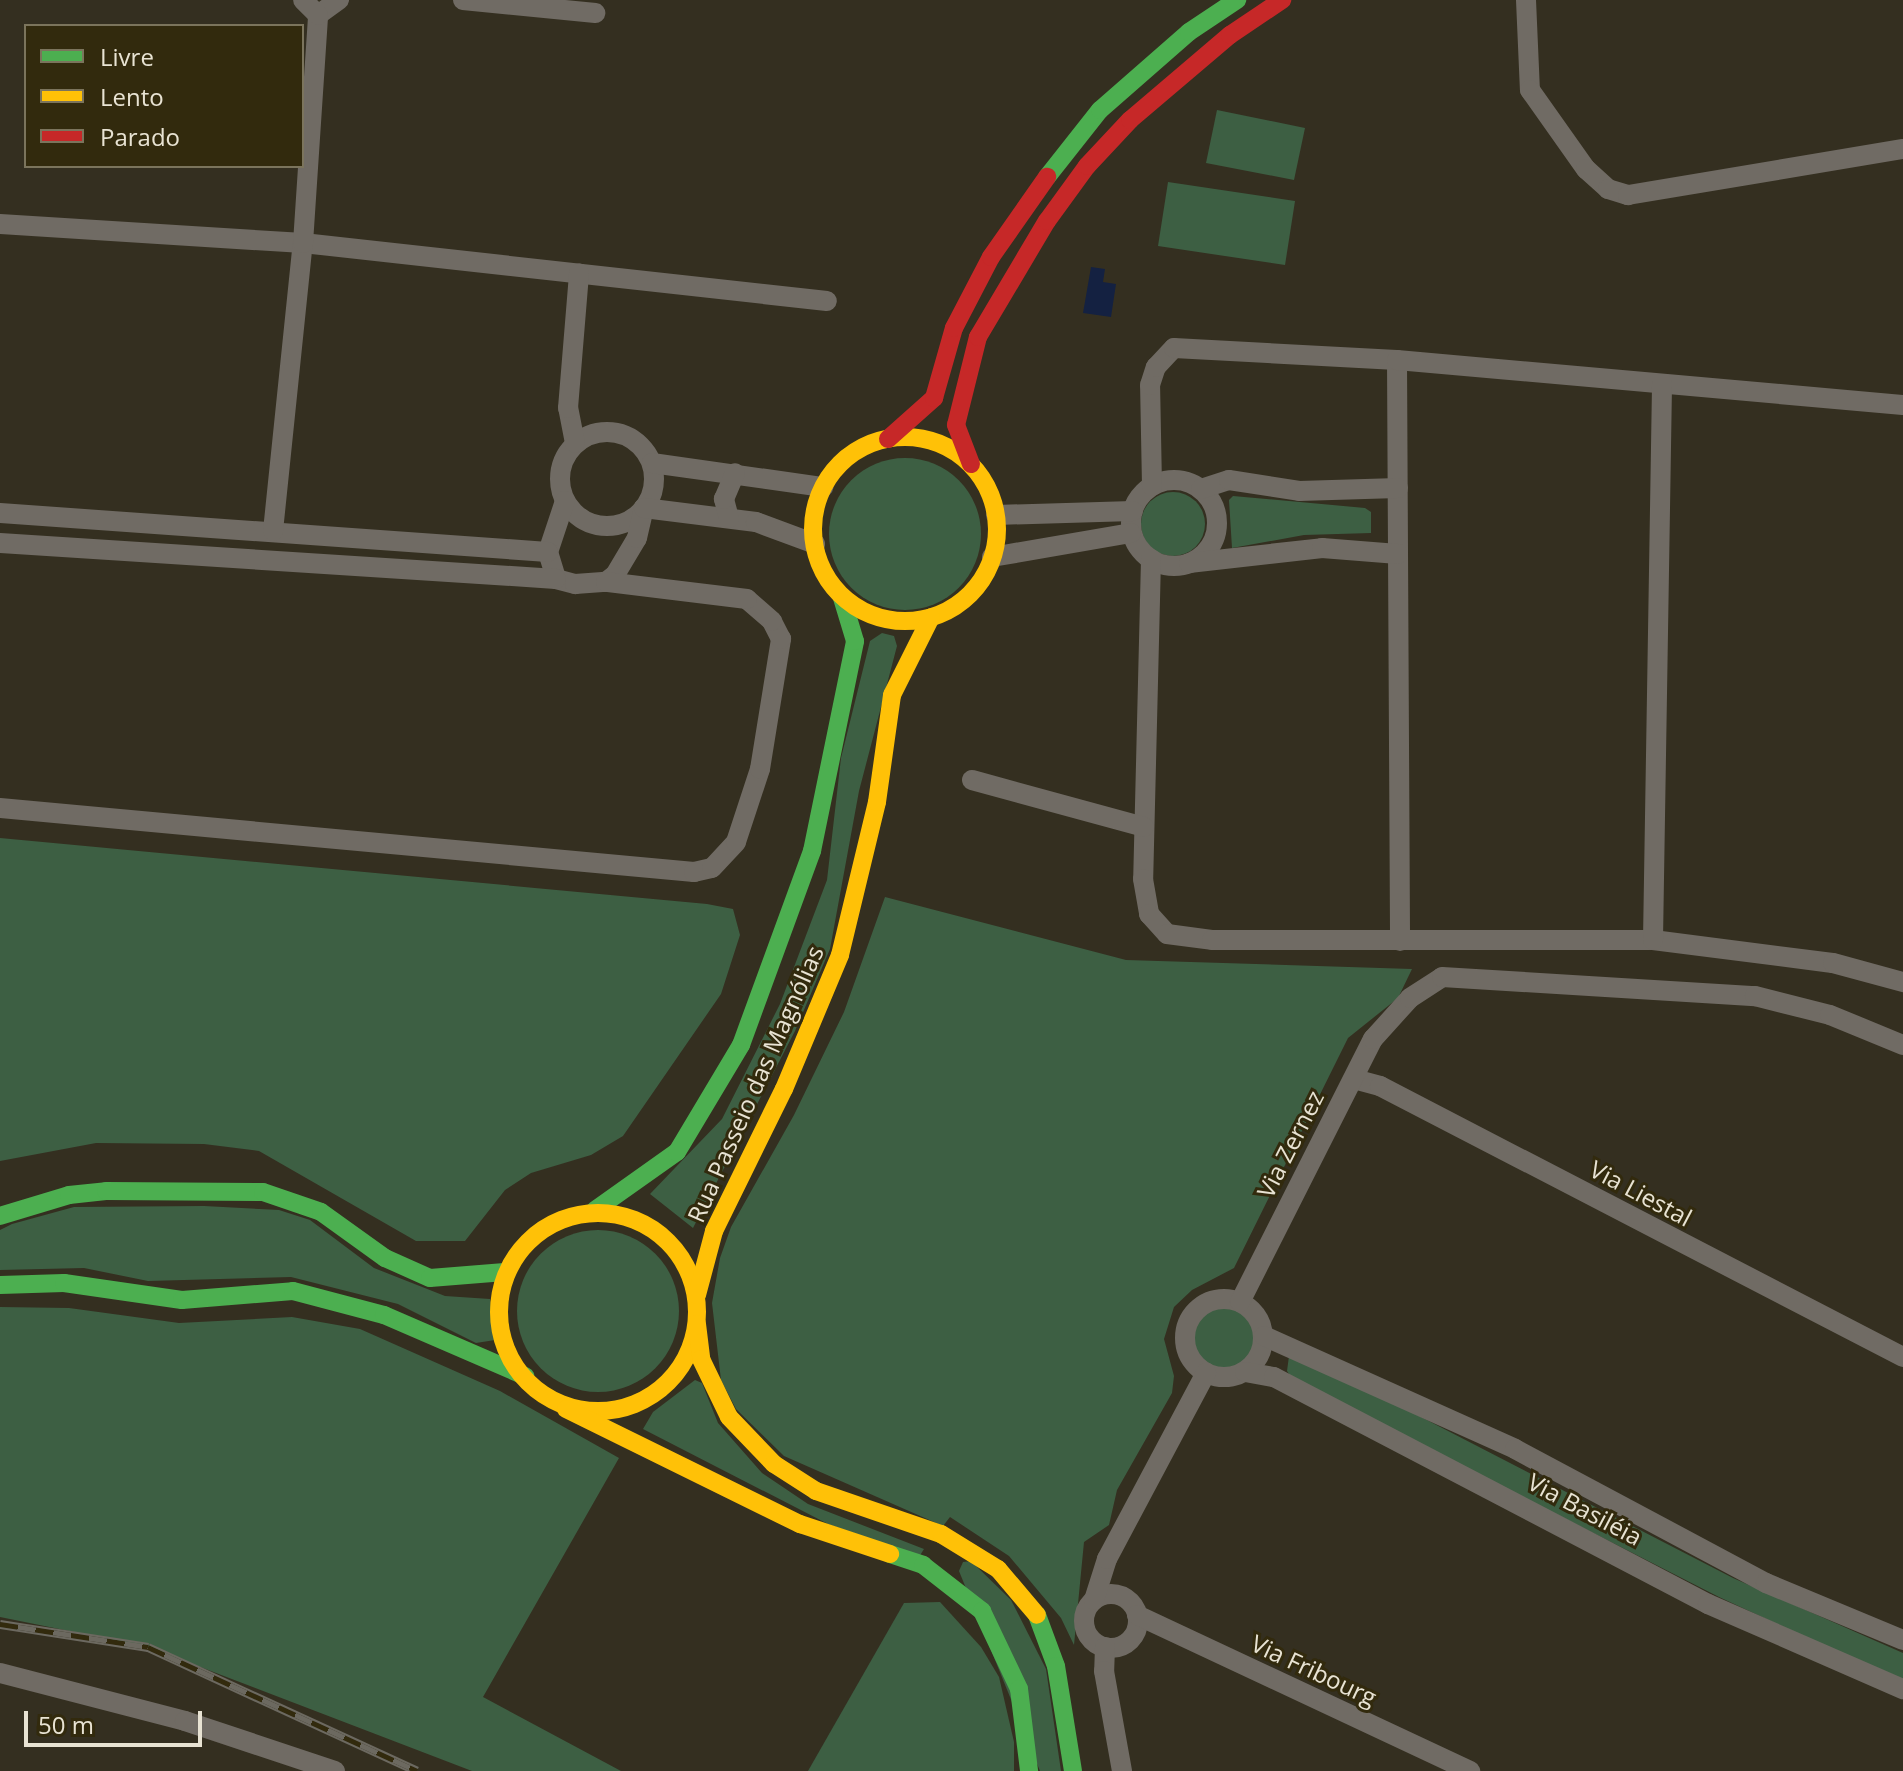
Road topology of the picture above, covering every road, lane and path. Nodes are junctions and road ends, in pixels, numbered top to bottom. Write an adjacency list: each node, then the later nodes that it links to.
1 (303, 0): 8 (street)
2 (339, 0): 8 (street)
3 (463, 0): 7 (street)
4 (1237, 0): 17 (street)
5 (1282, 0): 20 (street, Rua Passeio das Magnólias)
6 (1526, 0): 9 (street)
7 (595, 13)
8 (318, 15): 11 (street)
9 (1903, 149)
10 (0, 224): 11 (street)
11 (303, 243): 12 (street); 32 (street)
12 (579, 273): 13 (street); 18 (street)
13 (827, 301)
14 (1397, 360): 15 (street); 22 (street); 24 (street)
15 (1662, 384): 16 (street); 48 (street)
16 (1903, 405)
17 (888, 439): 20 (street); 23 (street)
18 (575, 443): 19 (street); 26 (street)
19 (652, 463): 21 (street); 27 (street)
20 (971, 464): 30 (street, Rua Passeio das Magnólias)
21 (735, 473): 23 (street); 31 (street)
22 (1152, 486): 25 (street); 28 (street)
23 (823, 487): 35 (street, Rua Passeio das Magnólias)
24 (1398, 488): 25 (street); 37 (street)
25 (1201, 489): 40 (street)
26 (565, 501): 27 (street); 36 (street)
27 (644, 508): 31 (street); 42 (street)
28 (1133, 511): 30 (street); 33 (street)
29 (0, 513): 32 (street)
30 (996, 515): 38 (street, Rua Passeio das Magnólias)
31 (729, 518): 35 (street)
32 (273, 531): 36 (street)
33 (1131, 533): 38 (street); 39 (street)
34 (0, 543): 41 (street)
35 (815, 544): 43 (street, Rua Passeio das Magnólias)
36 (548, 552): 41 (street)
37 (1398, 554): 40 (street); 49 (street)
38 (992, 557): 44 (street, Rua Passeio das Magnólias)
39 (1151, 559): 40 (street); 47 (street)
40 (1189, 563)
41 (556, 579): 42 (street)
42 (606, 582): 46 (street)
43 (842, 598): 44 (street, Rua Passeio das Magnólias); 53 (street, Rua Passeio das Magnólias)
44 (931, 617): 57 (street, Rua Passeio das Magnólias)
45 (972, 780): 47 (street)
46 (0, 808)
47 (1144, 827): 49 (street)
48 (1653, 940): 49 (street); 50 (street)
49 (1400, 941)
50 (1902, 975)
51 (1903, 1045): 52 (street, Via Zernez)
52 (1354, 1079): 58 (street, Via Zernez); 61 (street, Via Liestal)
53 (595, 1210): 55 (street); 57 (street)
54 (0, 1216): 55 (street)
55 (505, 1272): 64 (street)
56 (0, 1285): 64 (street)
57 (697, 1295): 59 (street)
58 (1240, 1302): 60 (street); 63 (street)
59 (697, 1324): 65 (street); 66 (street)
60 (1264, 1336): 62 (street); 70 (street, Via Basiléia)
61 (1903, 1357)
62 (1245, 1372): 63 (street); 73 (street, Via Basiléia)
63 (1206, 1373): 68 (street)
64 (525, 1376): 65 (street)
65 (566, 1409): 67 (street)
66 (941, 1534): 67 (street); 76 (street)
67 (923, 1565): 75 (street)
68 (1094, 1600): 69 (street); 71 (street)
69 (1137, 1615): 71 (street); 78 (street, Via Fribourg)
70 (1903, 1640)
71 (1105, 1647): 77 (street)
72 (0, 1673): 74 (street)
73 (1903, 1689)
74 (335, 1771)
75 (1029, 1771)
76 (1073, 1771)
77 (1122, 1771)
78 (1470, 1771)

